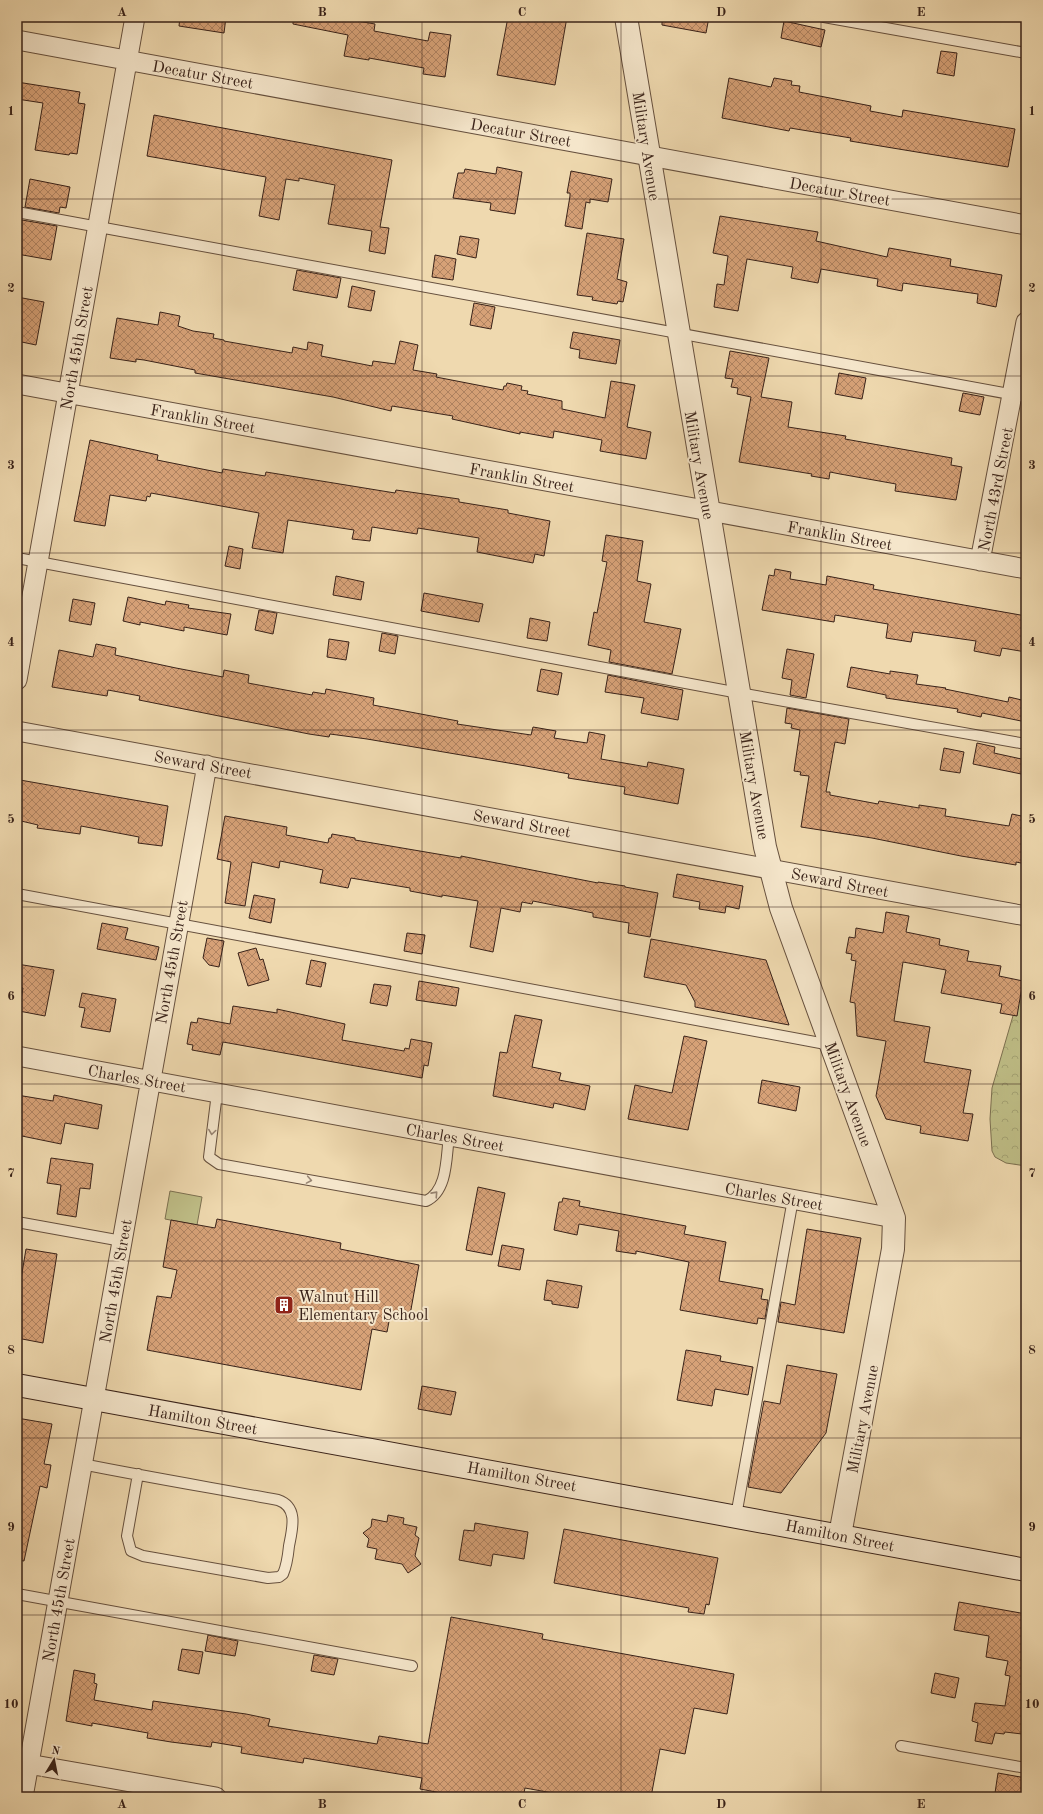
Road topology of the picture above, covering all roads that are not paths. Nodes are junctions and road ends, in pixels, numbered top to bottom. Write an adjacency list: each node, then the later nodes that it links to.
1 (135, 17): 6 (street, North 45th Street)
2 (626, 17): 7 (street, Military Avenue)
3 (824, 17): 5 (lane)
4 (17, 40): 6 (street, Decatur Street)
5 (1026, 53)
6 (127, 60): 7 (street, Decatur Street); 10 (street, North 45th Street)
7 (648, 156): 9 (street, Decatur Street); 12 (street, Military Avenue)
8 (17, 212): 10 (lane)
9 (1026, 225)
10 (97, 227): 12 (lane); 14 (street, North 45th Street)
11 (1026, 322): 15 (street, North 43rd Street)
12 (678, 333): 15 (lane); 16 (street, Military Avenue)
13 (17, 384): 14 (street, Franklin Street)
14 (68, 394): 16 (street, Franklin Street); 18 (street, North 45th Street)
15 (1019, 396): 19 (street, North 43rd Street)
16 (708, 511): 19 (street, Franklin Street); 22 (street, Military Avenue)
17 (17, 558): 18 (lane)
18 (38, 561): 21 (street, North 45th Street); 22 (lane)
19 (980, 561): 20 (street, Franklin Street)
20 (1026, 569)
21 (17, 680)
22 (739, 693): 24 (lane); 26 (street, Military Avenue)
23 (17, 731): 25 (street, Seward Street)
24 (1026, 744)
25 (207, 765): 26 (street, Seward Street); 29 (street, North 45th Street)
26 (771, 869): 28 (street, Seward Street); 30 (street, Military Avenue)
27 (17, 894): 29 (lane)
28 (1026, 916)
29 (178, 924): 30 (lane); 32 (street, North 45th Street)
30 (831, 1045): 36 (street, Military Avenue)
31 (17, 1056): 32 (street, Charles Street)
32 (150, 1081): 33 (street, Charles Street); 38 (street, North 45th Street)
33 (217, 1093): 34 (street, Charles Street); 34 (lane, one-way to 34)
34 (449, 1136): 35 (street, Charles Street)
35 (793, 1199): 36 (street, Charles Street); 43 (lane)
36 (894, 1218): 44 (street, Military Avenue)
37 (17, 1222): 38 (lane)
38 (122, 1241): 40 (street, North 45th Street)
39 (17, 1384): 40 (street, Hamilton Street)
40 (94, 1399): 41 (street, North 45th Street); 43 (street, Hamilton Street)
41 (82, 1464): 42 (lane); 47 (street, North 45th Street)
42 (138, 1474): 42 (lane)
43 (736, 1516): 44 (street, Hamilton Street)
44 (840, 1536): 45 (street, Hamilton Street)
45 (1026, 1570)
46 (17, 1594): 47 (lane)
47 (58, 1601): 48 (lane); 50 (street, North 45th Street)
48 (412, 1666)
49 (901, 1746): 51 (lane)
50 (23, 1763): 52 (street, North 45th Street); 53 (street)
51 (1026, 1768)
52 (23, 1797)
53 (216, 1797)

